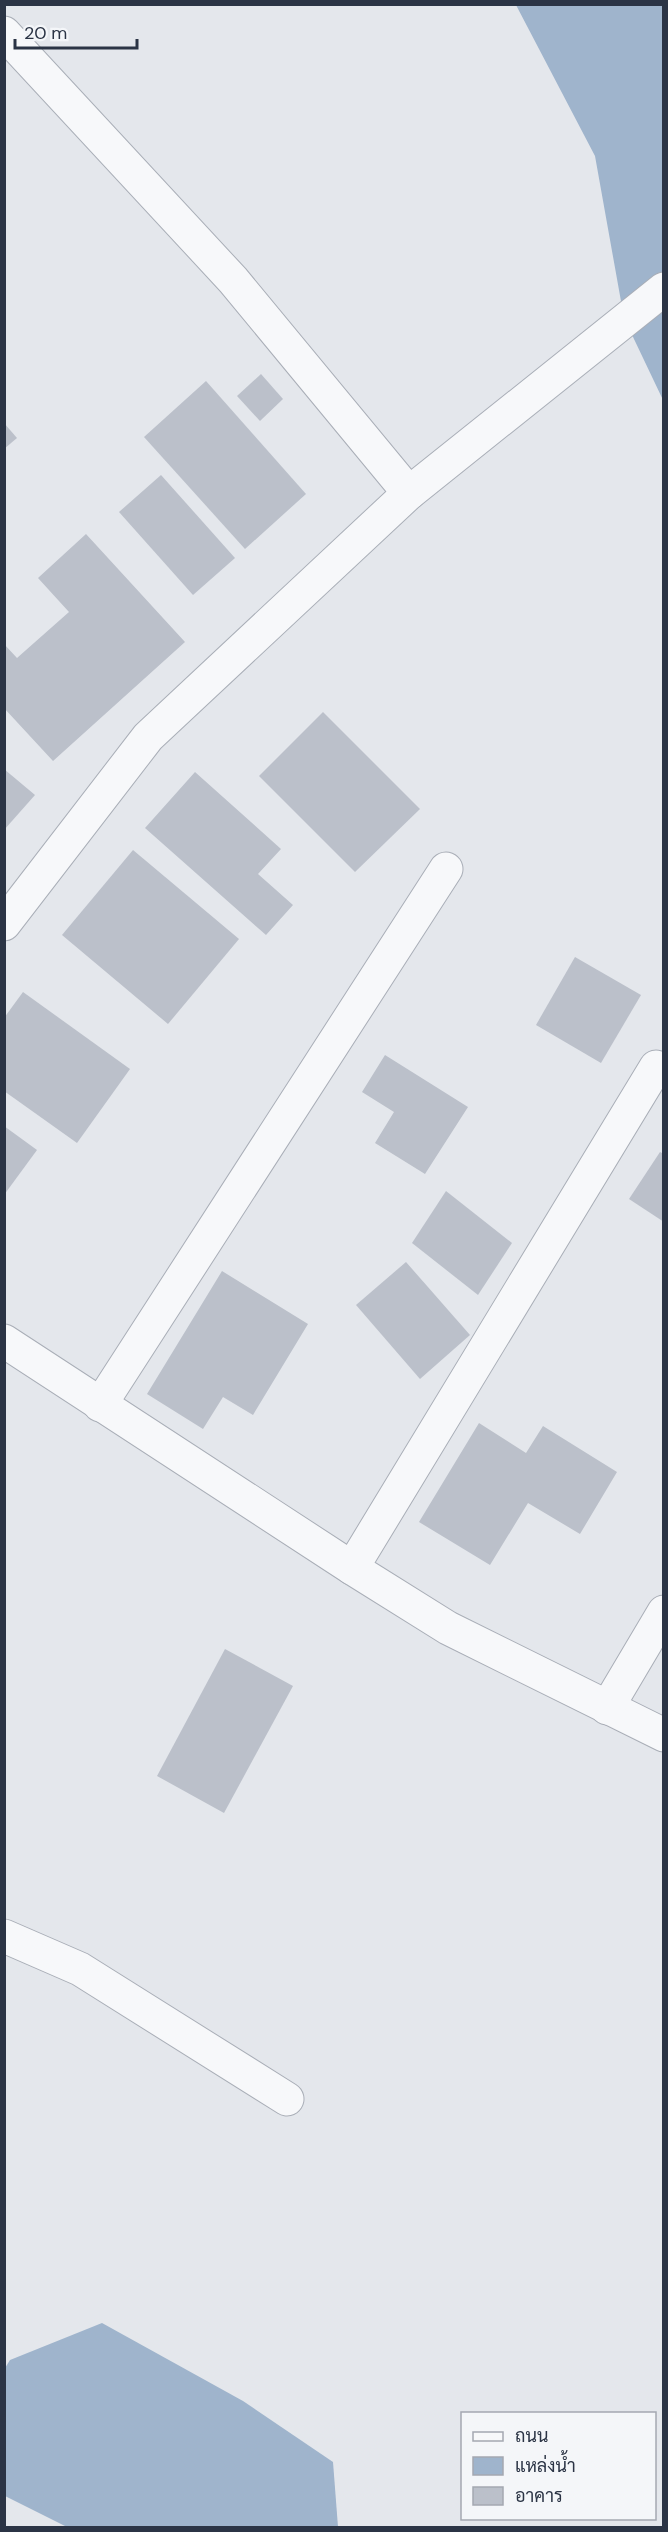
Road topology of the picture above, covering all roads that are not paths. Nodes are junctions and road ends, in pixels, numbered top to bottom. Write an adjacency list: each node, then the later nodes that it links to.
1 (4, 33): 3 (street)
2 (663, 289): 3 (street)
3 (409, 493): 5 (street)
4 (446, 869): 8 (street)
5 (4, 924)
6 (657, 1067): 9 (street)
7 (4, 1341): 8 (street)
8 (100, 1405): 9 (street)
9 (352, 1568): 11 (street)
10 (663, 1612): 11 (street)
11 (608, 1708): 12 (street)
12 (663, 1735)
13 (4, 1935): 14 (street)
14 (288, 2099)

